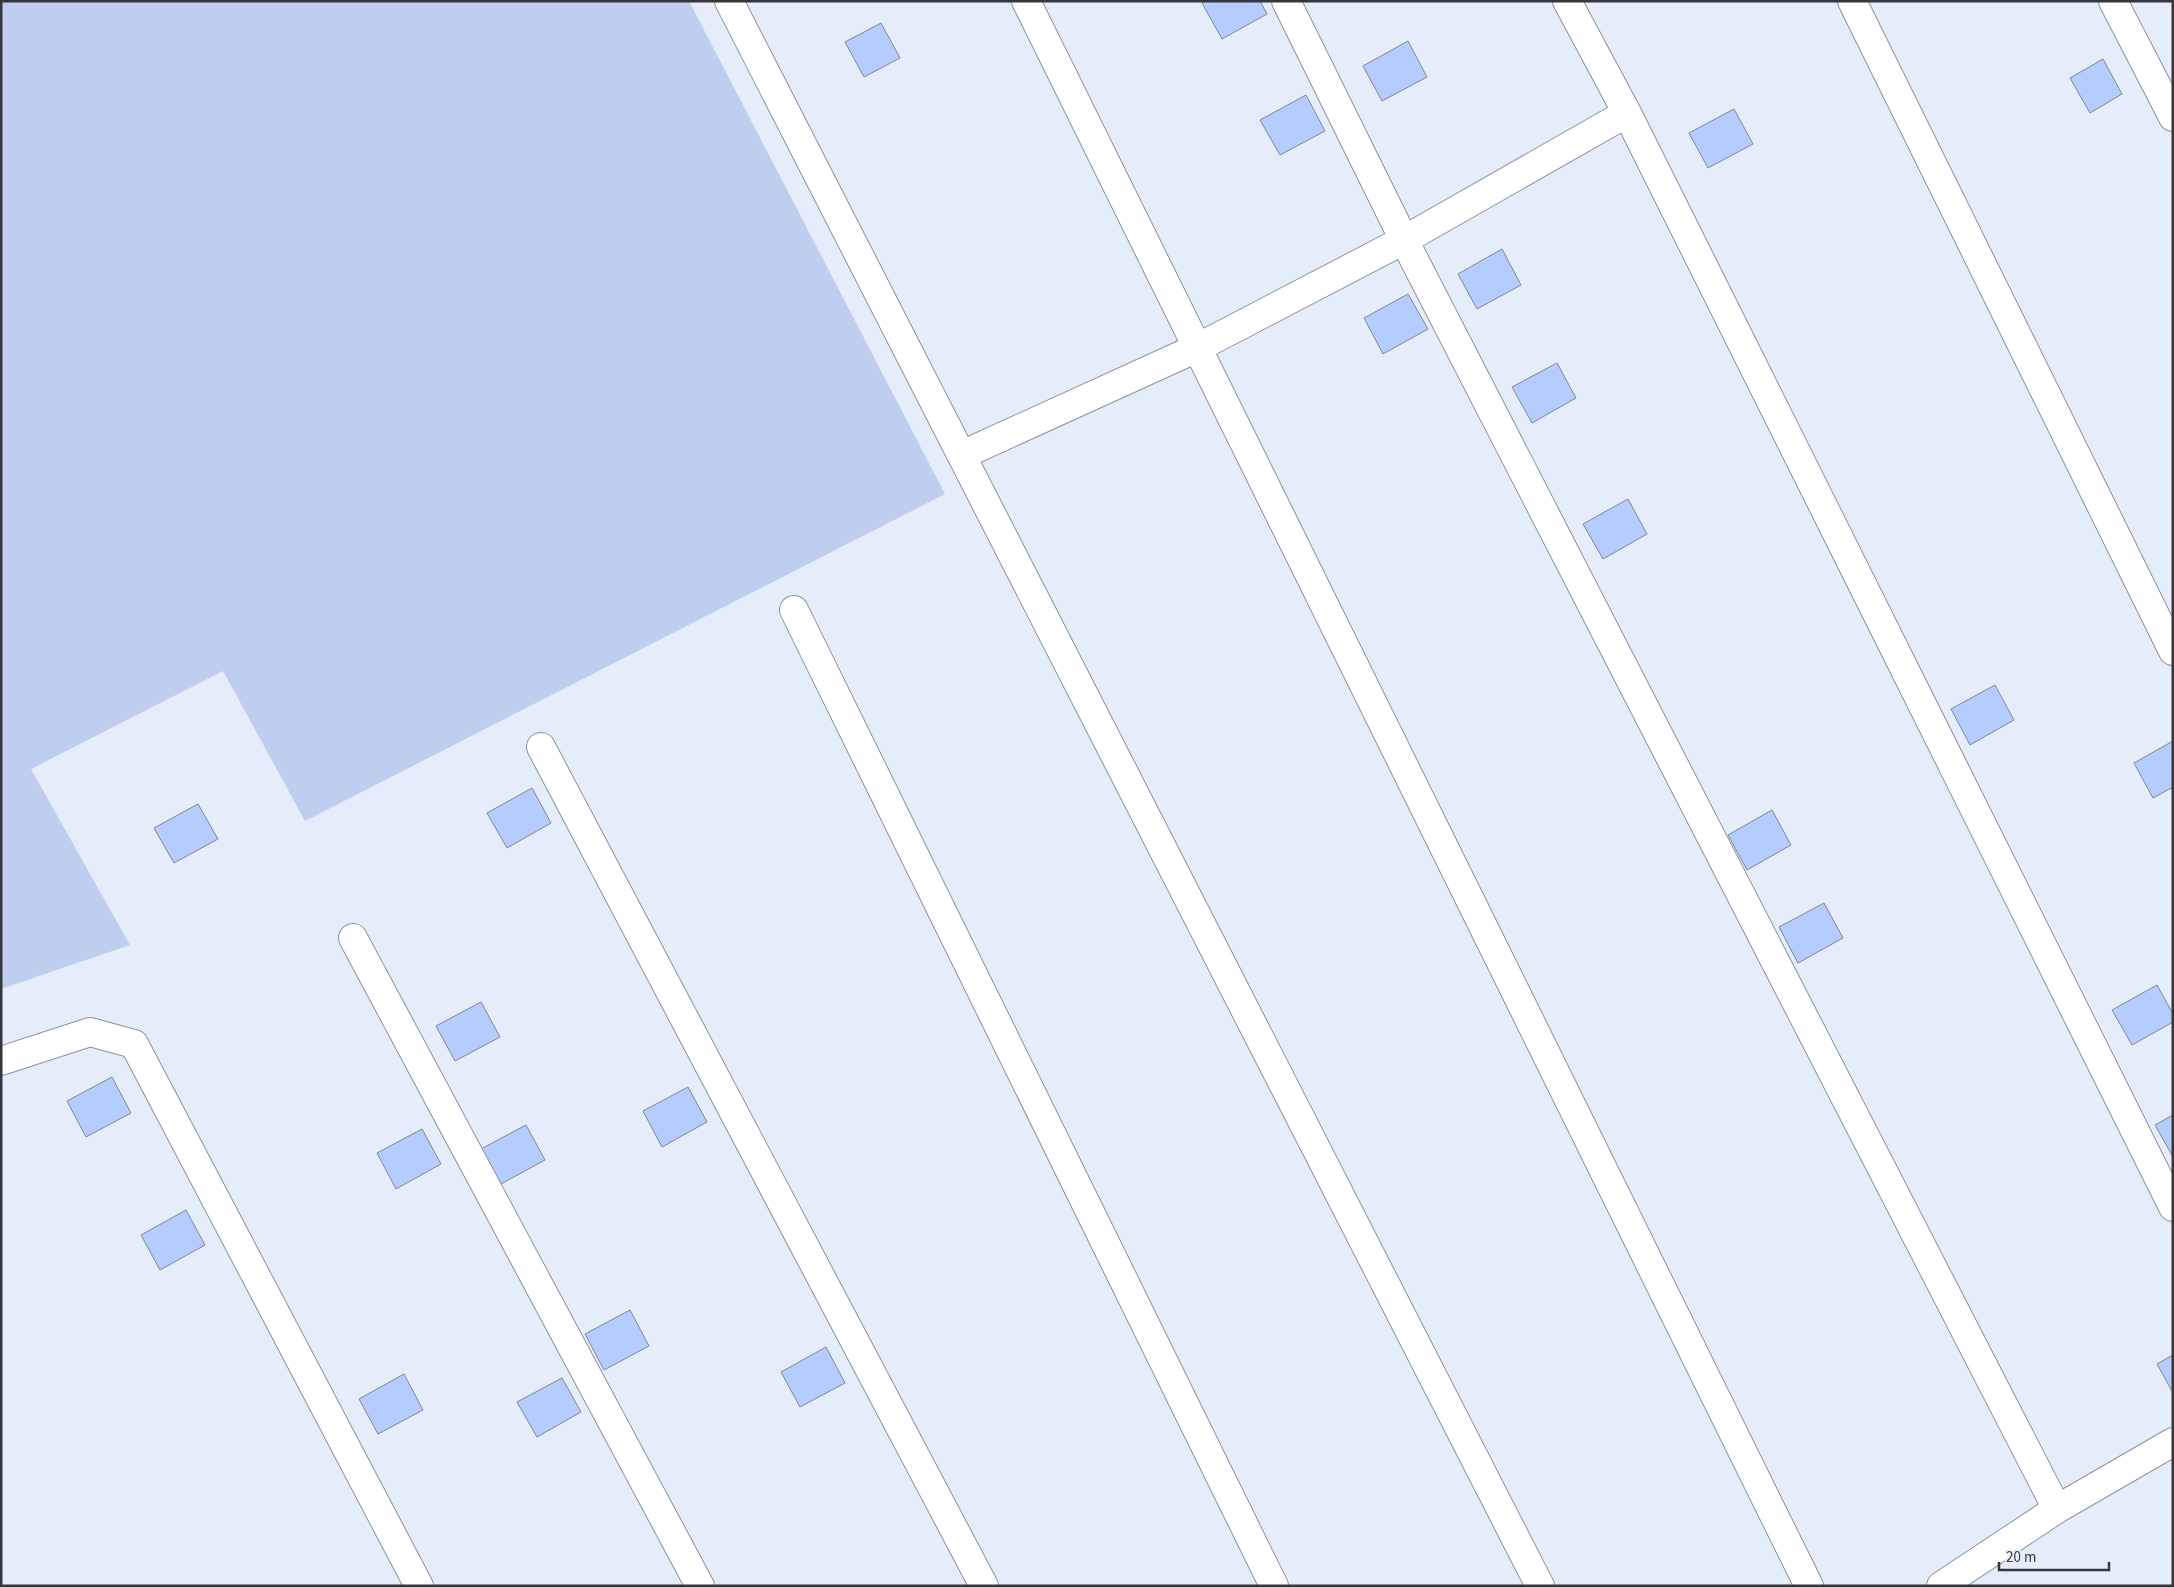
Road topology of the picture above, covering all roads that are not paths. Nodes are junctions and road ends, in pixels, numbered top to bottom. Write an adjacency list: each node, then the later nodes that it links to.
1 (730, 1): 11 (street)
2 (1026, 1): 10 (street)
3 (1286, 1): 9 (street)
4 (1567, 1): 7 (street)
5 (1852, 1): 13 (street)
6 (2113, 1): 8 (street)
7 (1627, 113): 9 (street); 17 (street)
8 (2173, 117)
9 (1404, 240): 10 (street); 19 (street)
10 (1197, 348): 11 (street); 25 (street)
11 (962, 455): 24 (street)
12 (794, 610): 23 (street)
13 (2173, 651)
14 (541, 747): 22 (street)
15 (353, 938): 21 (street)
16 (1, 1061): 20 (street)
17 (2173, 1207)
18 (2173, 1442): 19 (street)
19 (2057, 1509): 26 (street)
20 (419, 1586)
21 (700, 1586)
22 (984, 1586)
23 (1274, 1586)
24 (1540, 1586)
25 (1808, 1586)
26 (1941, 1586)

